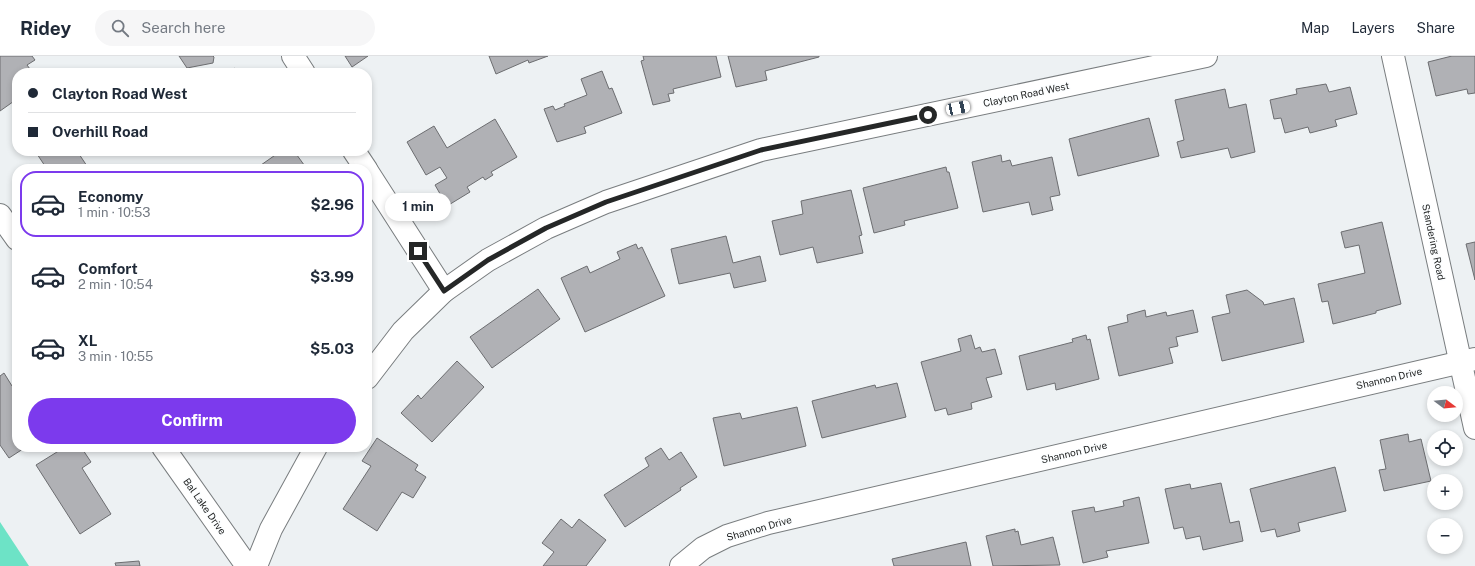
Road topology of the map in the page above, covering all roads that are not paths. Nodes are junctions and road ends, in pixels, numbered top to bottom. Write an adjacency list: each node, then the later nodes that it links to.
1 (293, 56): 4 (street)
2 (1206, 56): 8 (street, Clayton Road West)
3 (1393, 56): 9 (street, Standering Road)
4 (301, 68)
5 (372, 179): 8 (street)
6 (0, 215): 7 (street)
7 (12, 232)
8 (444, 291): 10 (street, Clayton Road West)
9 (1467, 360): 11 (street, Standering Road); 16 (street, Shannon Drive)
10 (372, 371)
11 (1475, 428)
12 (166, 452): 14 (street, Bal Lake Drive)
13 (313, 452): 15 (street)
14 (246, 566)
15 (256, 566)
16 (681, 566)

